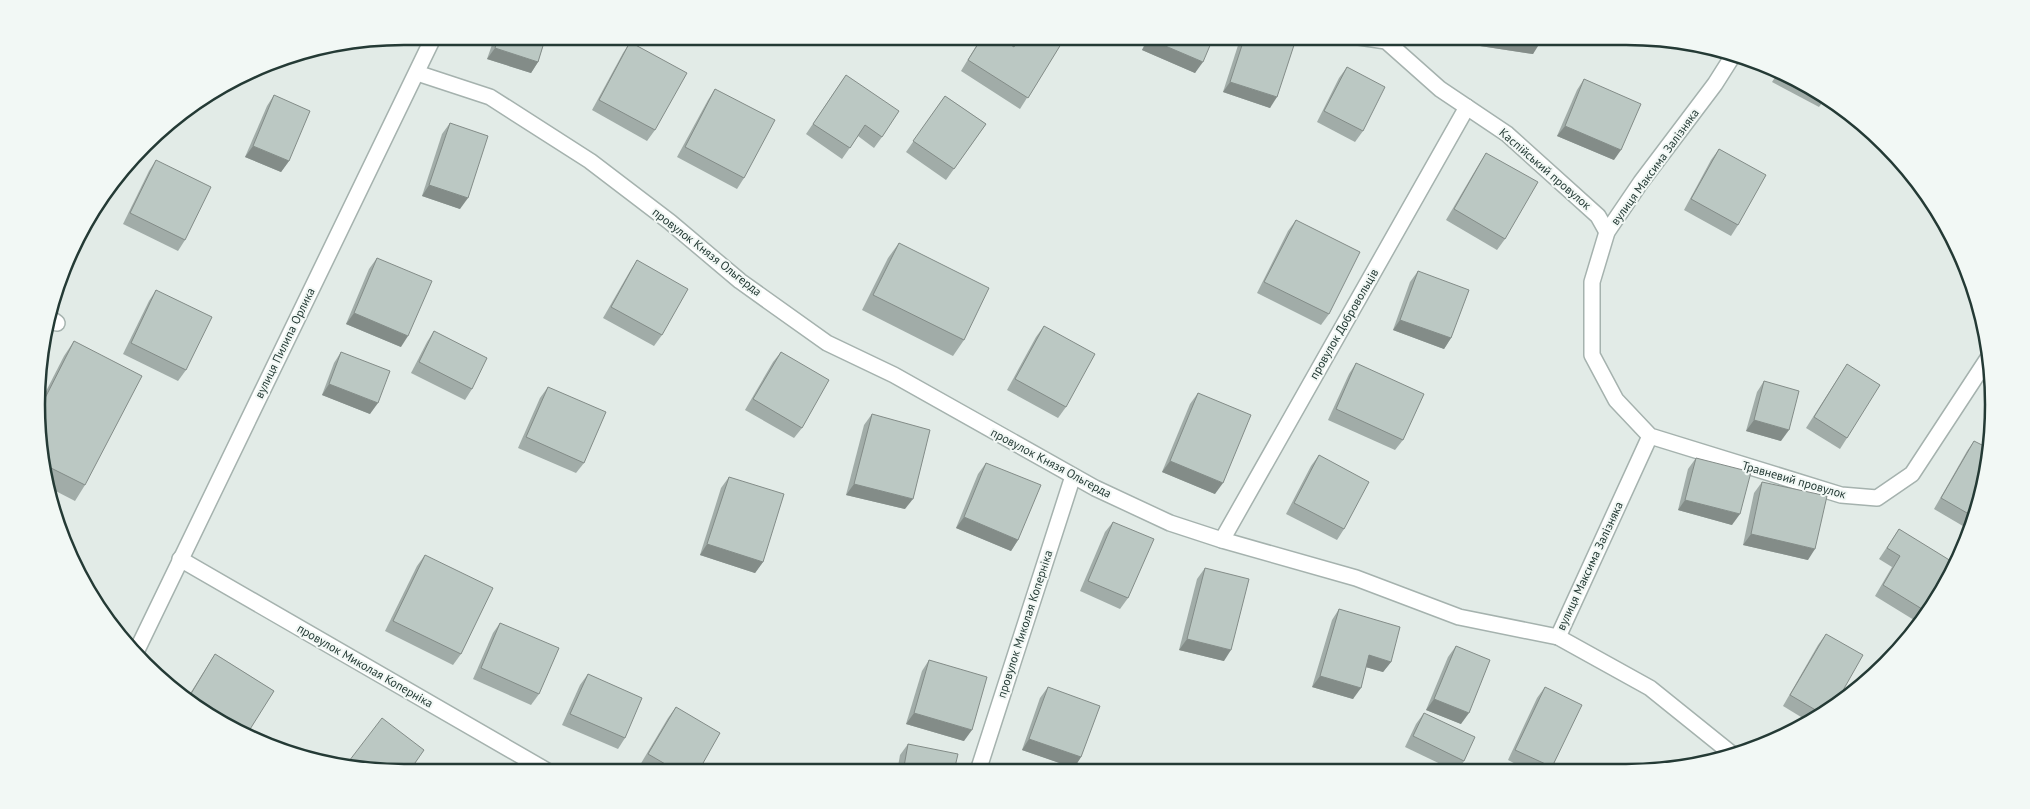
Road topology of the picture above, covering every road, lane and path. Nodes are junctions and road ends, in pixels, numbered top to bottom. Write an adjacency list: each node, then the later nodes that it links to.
1 (430, 45): 4 (street, вулиця Пилипа Орлика)
2 (1390, 45): 5 (street, Каспійський провулок)
3 (1730, 60): 6 (street, вулиця Максима Залізняка)
4 (417, 72): 9 (street, провулок Князя Ольгерда); 11 (street, вулиця Пилипа Орлика)
5 (1467, 107): 6 (street, Каспійський провулок); 10 (street, провулок Добровольців)
6 (1607, 232): 8 (street, вулиця Максима Залізняка)
7 (1983, 367): 8 (street, Травневий провулок)
8 (1650, 436): 12 (street, вулиця Максима Залізняка)
9 (1073, 476): 10 (street, провулок Князя Ольгерда); 16 (street, провулок Миколая Коперніка)
10 (1222, 540): 12 (street, провулок Князя Ольгерда)
11 (180, 559): 13 (street, вулиця Пилипа Орлика); 15 (street, провулок Миколая Коперніка)
12 (1558, 637): 14 (street, провулок Князя Ольгерда)
13 (139, 647)
14 (1727, 750)
15 (535, 764)
16 (980, 764)

